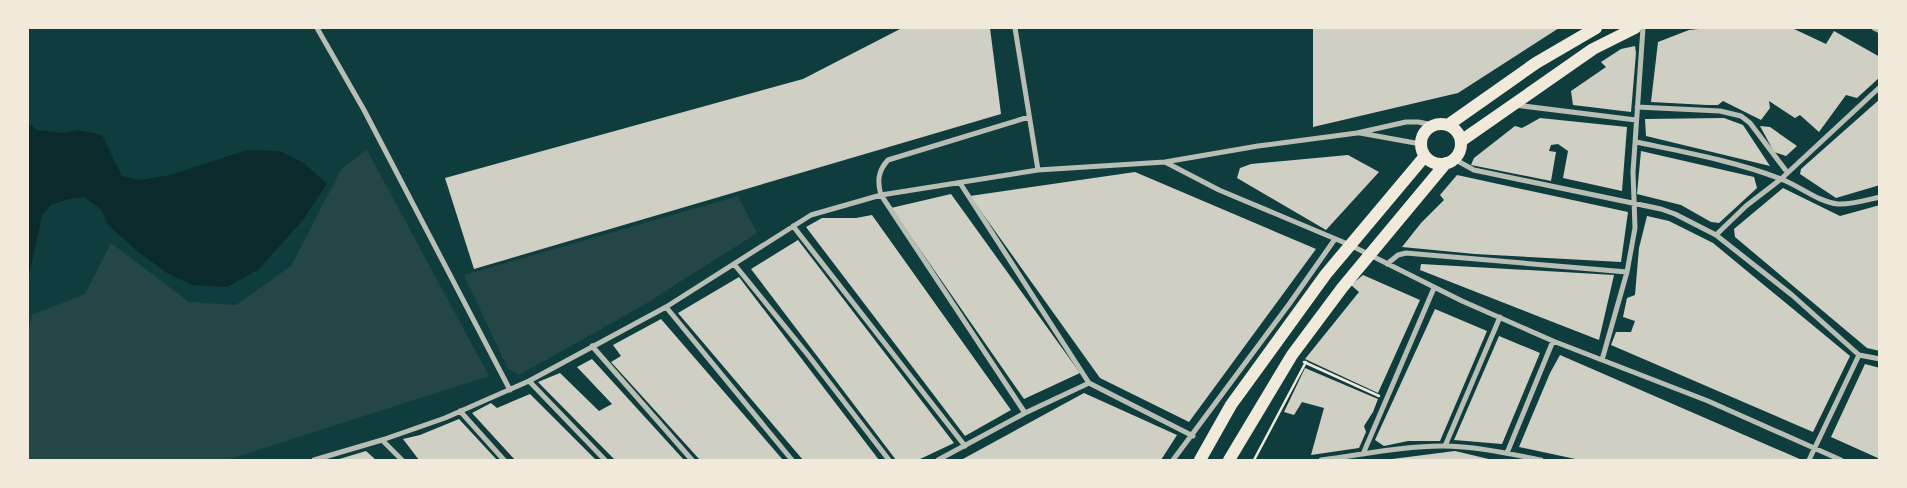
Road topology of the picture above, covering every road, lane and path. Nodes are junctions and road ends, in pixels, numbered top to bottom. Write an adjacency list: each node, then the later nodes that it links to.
1 (317, 28): 48 (street)
2 (1015, 28): 11 (street)
3 (1596, 28): 14 (main road)
4 (1635, 28): 9 (main road)
5 (1643, 28): 10 (street)
6 (1874, 28): 7 (street)
7 (1880, 31)
8 (1880, 87): 22 (street)
9 (1512, 105): 12 (street); 16 (main road)
10 (1636, 107): 12 (street); 22 (street)
11 (1028, 118): 21 (street); 25 (street)
12 (1636, 120): 17 (street)
13 (1434, 125): 14 (main road); 15 (street); 18 (main road)
14 (1448, 125): 16 (main road)
15 (1357, 133): 18 (street); 20 (street)
16 (1461, 141): 19 (main road)
17 (1636, 142): 23 (street); 27 (street)
18 (1423, 150): 19 (main road); 31 (main road)
19 (1450, 161): 27 (street); 32 (main road)
20 (1165, 162): 21 (street); 30 (street)
21 (1038, 170): 24 (street)
22 (1787, 172): 23 (street)
23 (1781, 179): 26 (street); 29 (street)
24 (960, 183): 25 (street); 47 (street)
25 (881, 195): 28 (street); 51 (street)
26 (1880, 197)
27 (1634, 204): 29 (street); 35 (street)
28 (793, 226): 33 (street); 54 (street)
29 (1716, 235): 41 (street)
30 (1335, 239): 31 (street); 52 (street)
31 (1350, 245): 32 (street); 68 (main road)
32 (1370, 256): 34 (street); 42 (main road)
33 (734, 264): 37 (street); 65 (street)
34 (1387, 264): 35 (street); 36 (street)
35 (1627, 272): 44 (street)
36 (1434, 288): 38 (street); 49 (street)
37 (666, 306): 40 (street); 64 (street)
38 (1500, 317): 39 (street); 55 (street)
39 (1553, 341): 44 (street); 57 (street)
40 (592, 346): 46 (street); 63 (street)
41 (1859, 354): 43 (street); 56 (street)
42 (1292, 355): 45 (path); 69 (main road)
43 (1880, 359)
44 (1602, 360): 56 (street)
45 (1306, 362): 49 (path); 70 (path)
46 (529, 381): 48 (street); 62 (street)
47 (1089, 383): 51 (street); 52 (street)
48 (510, 390): 50 (street)
49 (1386, 399): 58 (street)
50 (460, 412): 53 (street); 61 (street)
51 (1025, 413): 54 (street)
52 (1193, 436): 67 (street)
53 (382, 440): 59 (street); 60 (street)
54 (965, 446): 66 (street)
55 (1444, 446): 57 (street); 58 (street)
56 (1813, 448): 73 (street); 74 (street)
57 (1507, 453): 72 (street)
58 (1363, 454): 71 (street)
59 (314, 460)
60 (402, 460)
61 (504, 460)
62 (605, 460)
63 (692, 460)
64 (792, 460)
65 (889, 460)
66 (938, 460)
67 (1174, 460)
68 (1200, 460)
69 (1229, 460)
70 (1254, 460)
71 (1321, 460)
72 (1541, 460)
73 (1809, 460)
74 (1841, 460)

